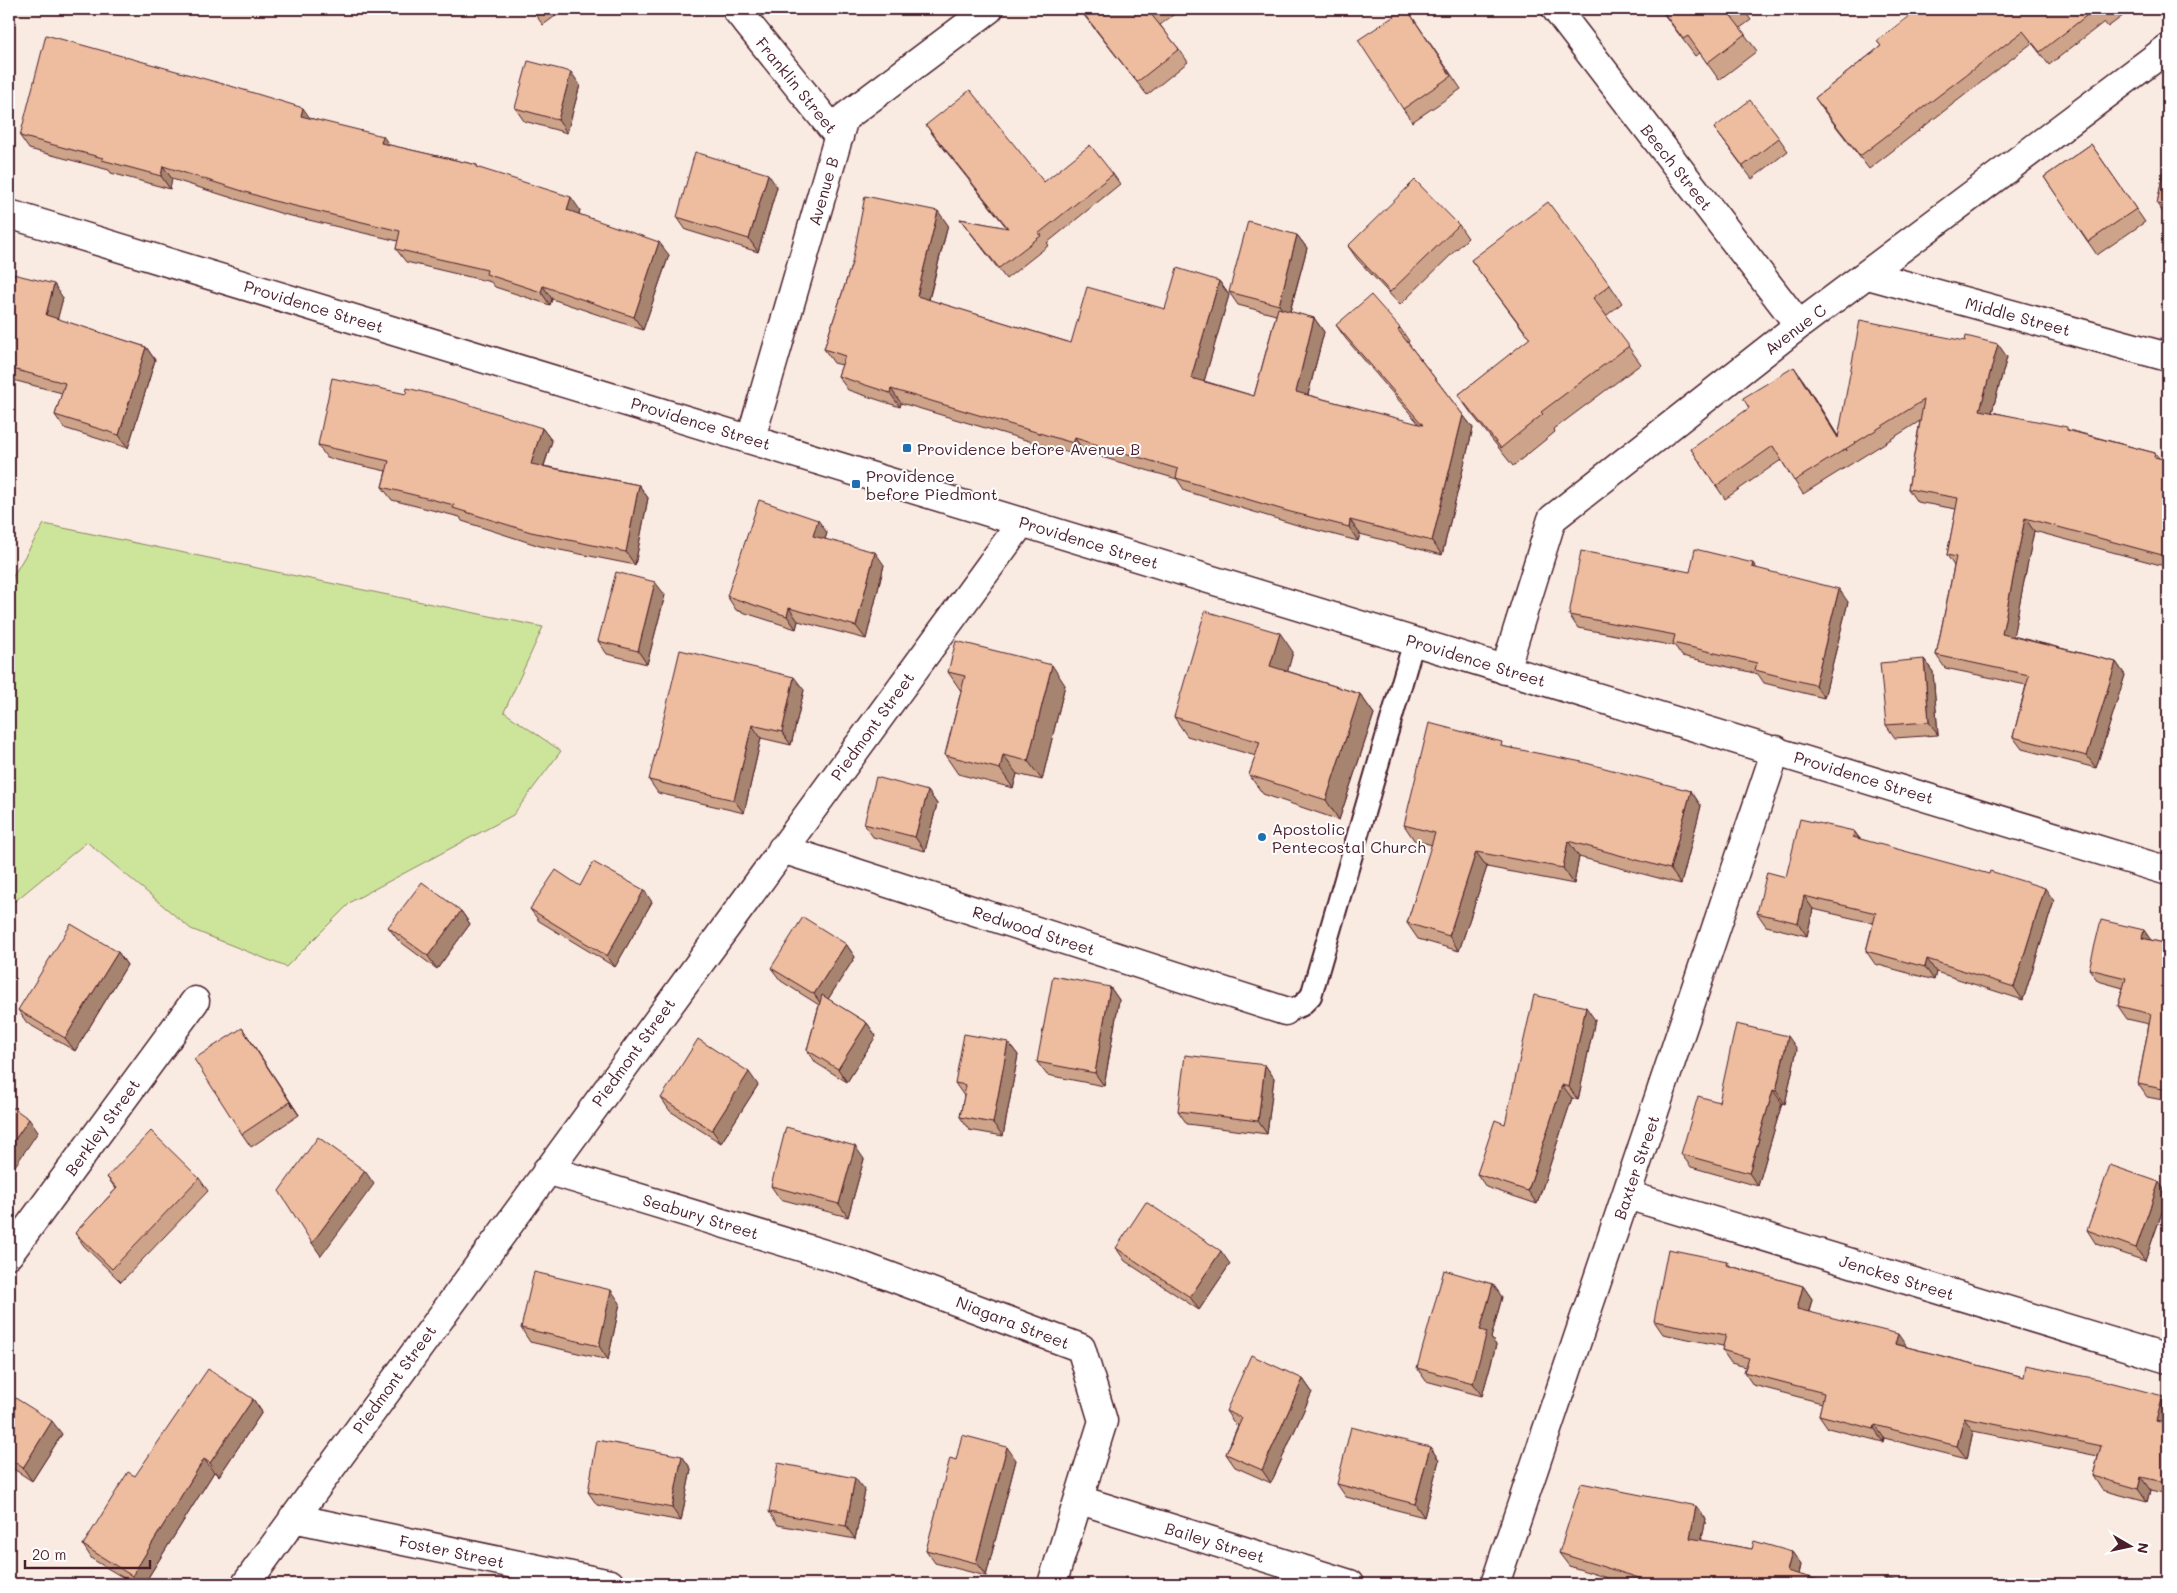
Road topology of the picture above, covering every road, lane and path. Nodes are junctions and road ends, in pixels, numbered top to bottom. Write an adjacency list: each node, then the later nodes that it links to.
1 (736, 9): 5 (street, Franklin Street)
2 (989, 9): 5 (street, Avenue B)
3 (1556, 9): 8 (street, Beech Street)
4 (2168, 48): 7 (street, Avenue C)
5 (839, 137): 10 (street, Avenue B)
6 (9, 214): 10 (street, Providence Street)
7 (1868, 275): 8 (street, Avenue C); 9 (street, Middle Street)
8 (1799, 325): 13 (street, Avenue C)
9 (2168, 357)
10 (751, 438): 11 (street, Providence Street)
11 (1022, 522): 12 (street, Providence Street); 15 (street, Piedmont Street)
12 (1414, 641): 13 (street, Providence Street); 18 (lane)
13 (1505, 670): 14 (street, Providence Street)
14 (1776, 750): 16 (street, Providence Street); 20 (street, Baxter Street)
15 (782, 849): 18 (street, Redwood Street); 19 (street, Piedmont Street)
16 (2168, 871)
17 (195, 1000): 21 (street, Berkley Street)
18 (1285, 1011)
19 (547, 1170): 22 (street, Seabury Street); 25 (street, Piedmont Street)
20 (1626, 1195): 23 (street, Jenckes Street); 30 (street, Baxter Street)
21 (9, 1254)
22 (854, 1263): 24 (street, Niagara Street)
23 (2168, 1359)
24 (1080, 1500): 28 (street, Niagara Street); 29 (street, Bailey Street)
25 (293, 1518): 26 (street, Piedmont Street); 27 (street, Foster Street)
26 (246, 1584)
27 (610, 1584)
28 (1052, 1584)
29 (1350, 1584)
30 (1495, 1584)

